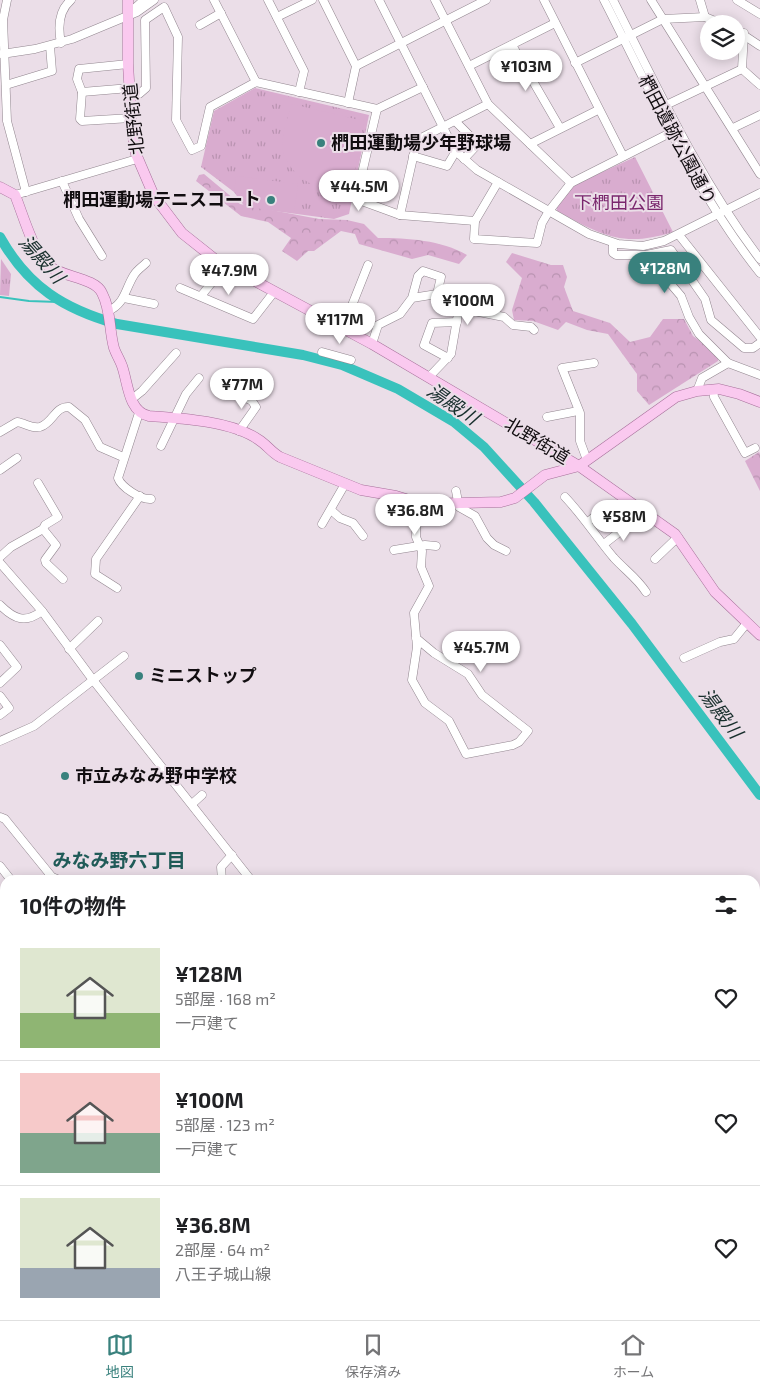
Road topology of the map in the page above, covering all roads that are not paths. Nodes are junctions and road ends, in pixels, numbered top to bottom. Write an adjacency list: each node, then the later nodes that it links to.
1 (7, 0): 36 (street)
2 (71, 0): 31 (street)
3 (128, 0): 20 (main road, 北野街道)
4 (144, 0): 20 (street)
5 (154, 0): 20 (street)
6 (214, 0): 21 (street)
7 (268, 0): 23 (street)
8 (312, 0): 23 (street)
9 (323, 0): 40 (street)
10 (378, 0): 32 (street)
11 (435, 0): 26 (street)
12 (486, 0): 26 (street)
13 (544, 0): 27 (street)
14 (604, 0): 30 (street, 椚田遺跡公園通り)
15 (613, 0): 30 (street, 椚田遺跡公園通り)
16 (650, 0): 25 (street)
17 (700, 0): 22 (street)
18 (737, 0): 19 (street)
19 (759, 11)
20 (128, 14): 31 (street); 39 (main road, 北野街道)
21 (221, 14): 28 (street); 43 (street)
22 (704, 15)
23 (277, 17): 50 (street)
24 (700, 17): 25 (street)
25 (663, 19): 30 (street); 47 (street)
26 (446, 21): 32 (street); 41 (street)
27 (555, 23): 33 (street); 38 (street)
28 (200, 25)
29 (745, 34): 35 (street)
30 (626, 36): 38 (street); 53 (street, 椚田遺跡公園通り); 62 (street, 椚田遺跡公園通り)
31 (61, 43): 34 (street)
32 (400, 44): 40 (street); 46 (street)
33 (512, 45): 41 (street); 60 (street)
34 (50, 46): 36 (street); 44 (street)
35 (760, 46)
36 (3, 54): 44 (street)
37 (742, 60): 42 (street)
38 (575, 63): 55 (street)
39 (128, 64): 48 (street); 49 (main road, 北野街道)
40 (356, 66): 51 (street)
41 (469, 66): 52 (street)
42 (742, 69): 45 (street); 47 (street)
43 (256, 82): 49 (street); 50 (street)
44 (6, 84): 74 (street)
45 (760, 84)
46 (422, 87): 54 (street); 59 (street)
47 (705, 87): 53 (street); 61 (street)
48 (82, 92): 49 (street); 57 (street)
49 (130, 92): 57 (main road, 北野街道)
50 (299, 92): 51 (street)
51 (348, 103): 54 (street)
52 (488, 104): 58 (street); 63 (street)
53 (666, 106): 78 (street, 椚田遺跡公園通り)
54 (377, 110): 79 (street)
55 (598, 110): 60 (street); 66 (street)
56 (760, 115): 61 (street)
57 (131, 118): 68 (main road, 北野街道)
58 (455, 121): 59 (street); 67 (street)
59 (443, 128): 64 (street); 65 (street)
60 (560, 128): 63 (street)
61 (733, 128): 69 (street)
62 (670, 133): 66 (street); 78 (street, 椚田遺跡公園通り)
63 (530, 144): 72 (street)
64 (456, 151): 65 (street); 67 (street)
65 (413, 156): 79 (street)
66 (623, 156): 72 (street)
67 (464, 159): 71 (street)
68 (137, 160): 70 (street); 88 (main road, 北野街道)
69 (760, 174)
70 (62, 181): 74 (street); 84 (street)
71 (498, 182): 77 (street); 80 (street)
72 (571, 183): 77 (street)
73 (0, 188): 76 (main road)
74 (26, 192): 76 (street)
75 (760, 192): 78 (street)
76 (15, 195): 96 (main road)
77 (549, 211): 80 (street); 82 (street)
78 (720, 211): 81 (street); 85 (street, 椚田遺跡公園通り); 89 (street, 椚田遺跡公園通り)
79 (400, 216): 80 (street)
80 (476, 221)
81 (679, 235): 82 (street); 100 (street)
82 (613, 244): 83 (street)
83 (646, 255): 101 (street); 108 (street)
84 (102, 256)
85 (760, 259)
86 (146, 263): 93 (street)
87 (368, 265): 98 (street)
88 (225, 266): 91 (main road, 北野街道); 92 (street)
89 (760, 273)
90 (180, 288): 92 (street)
91 (274, 292): 92 (street); 98 (main road, 北野街道)
92 (201, 296)
93 (124, 298): 95 (street); 96 (street)
94 (412, 298): 102 (street)
95 (154, 304)
96 (108, 311): 115 (main road)
97 (457, 322): 99 (street); 105 (street); 105 (street)
98 (343, 328): 102 (main road, 北野街道)
99 (534, 330)
100 (760, 337)
101 (760, 343)
102 (372, 344): 110 (main road, 北野街道)
103 (322, 352): 106 (street)
104 (176, 353): 115 (street)
105 (448, 358): 110 (street)
106 (351, 360)
107 (594, 363): 117 (street)
108 (728, 364): 109 (street); 114 (street)
109 (760, 375)
110 (429, 377): 127 (main road, 北野街道)
111 (199, 378): 120 (street)
112 (713, 389): 114 (main road); 116 (main road); 124 (street)
113 (231, 391): 121 (street)
114 (697, 391): 127 (main road)
115 (132, 399): 118 (main road)
116 (760, 402)
117 (578, 411): 119 (street); 127 (street)
118 (139, 412): 120 (main road); 125 (street)
119 (547, 417)
120 (175, 418): 121 (main road); 123 (street)
121 (239, 431): 130 (main road)
122 (0, 432): 125 (street)
123 (161, 446)
124 (755, 448)
125 (123, 457): 132 (street)
126 (17, 458): 128 (street)
127 (583, 463): 136 (main road); 138 (main road, 北野街道)
128 (0, 470)
129 (38, 483): 142 (street)
130 (345, 484): 135 (main road); 137 (street)
131 (456, 491): 136 (street)
132 (140, 496): 134 (street); 154 (street)
133 (566, 497): 139 (street)
134 (151, 499)
135 (417, 503): 136 (main road); 146 (street)
136 (458, 504): 149 (street)
137 (331, 510): 141 (street); 143 (street)
138 (650, 516): 140 (street); 144 (main road, 北野街道)
139 (588, 522): 140 (street); 145 (street)
140 (630, 523): 145 (street)
141 (322, 524)
142 (43, 529): 150 (street); 153 (street)
143 (363, 536)
144 (678, 537): 151 (street); 159 (main road, 北野街道)
145 (604, 544): 155 (street)
146 (420, 546): 147 (street); 148 (street); 161 (street)
147 (436, 546)
148 (394, 550)
149 (506, 551)
150 (0, 557)
151 (655, 559)
152 (0, 563): 157 (street)
153 (63, 579)
154 (117, 588)
155 (646, 592)
156 (0, 604): 157 (street)
157 (42, 611): 163 (street)
158 (98, 621): 163 (street)
159 (747, 624): 160 (main road, 北野街道); 165 (street)
160 (760, 635)
161 (416, 638): 161 (street)
162 (0, 645): 167 (street)
163 (69, 648): 166 (street)
164 (124, 656): 166 (street)
165 (684, 658)
166 (94, 680): 170 (street); 172 (street)
167 (0, 683)
168 (0, 696): 169 (street)
169 (0, 715)
170 (0, 742)
171 (202, 795): 172 (street)
172 (192, 804): 175 (street)
173 (2, 818): 174 (street); 176 (street)
174 (0, 827)
175 (232, 855): 177 (street); 178 (street)
176 (50, 875)
177 (222, 875)
178 (247, 875)

